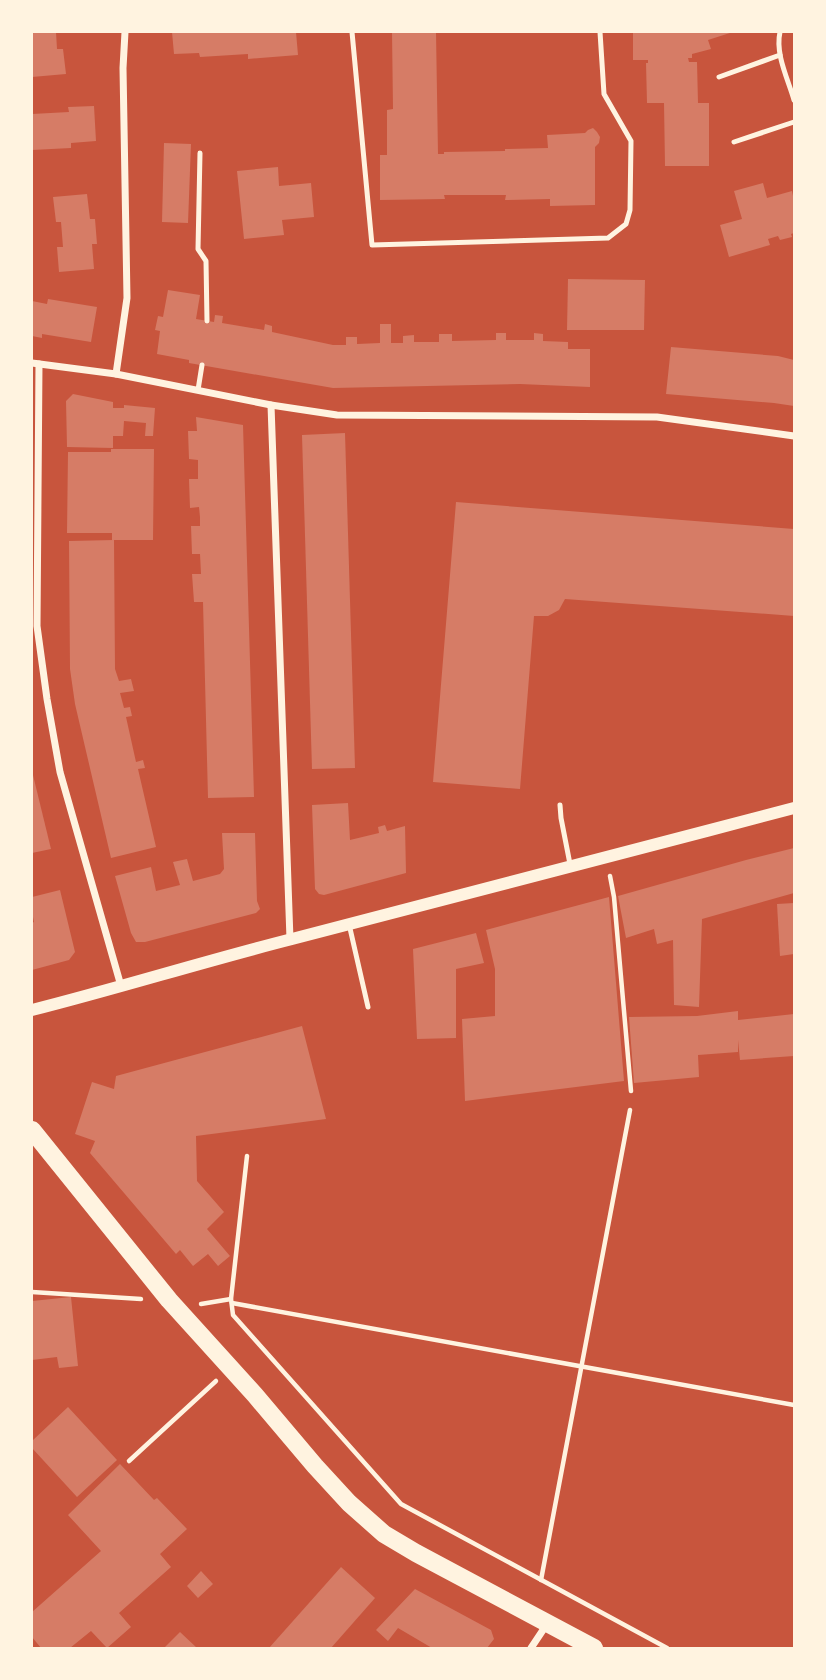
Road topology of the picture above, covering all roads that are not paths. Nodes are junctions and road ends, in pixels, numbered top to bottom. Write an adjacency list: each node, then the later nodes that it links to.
1 (125, 32): 14 (street)
2 (352, 32): 3 (lane)
3 (600, 32)
4 (780, 32): 5 (lane)
5 (780, 55): 6 (lane); 7 (lane)
6 (719, 76)
7 (794, 100)
8 (794, 122): 9 (lane)
9 (734, 142)
10 (200, 153): 11 (lane)
11 (207, 321)
12 (35, 363): 14 (street); 23 (street)
13 (202, 365): 15 (lane)
14 (116, 374): 15 (street)
15 (198, 390): 16 (street)
16 (271, 405): 17 (street); 22 (street)
17 (794, 436)
18 (560, 805): 20 (lane)
19 (794, 808): 20 (street)
20 (570, 867): 21 (street)
21 (349, 925): 22 (street); 24 (lane)
22 (290, 939): 23 (street)
23 (121, 987): 25 (street)
24 (368, 1007)
25 (32, 1010)
26 (32, 1130): 27 (main road)
27 (547, 1624): 28 (street); 29 (main road)
28 (531, 1648)
29 (594, 1648)

